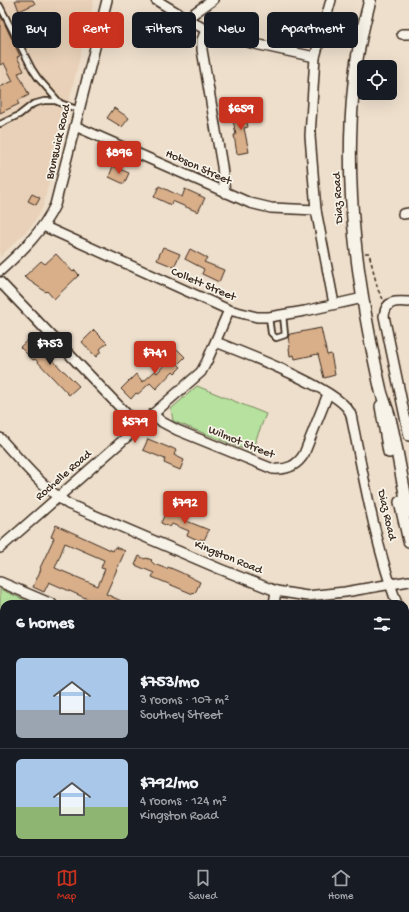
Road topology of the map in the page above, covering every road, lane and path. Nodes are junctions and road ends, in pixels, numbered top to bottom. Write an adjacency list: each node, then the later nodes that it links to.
1 (107, 0): 13 (street, Brunswick Road)
2 (156, 0): 7 (street)
3 (212, 0): 8 (street)
4 (331, 0): 11 (street, Diaz Road)
5 (370, 0): 19 (street, Diaz Road)
6 (0, 6): 12 (lane)
7 (177, 12)
8 (195, 12)
9 (204, 35): 16 (street)
10 (259, 45): 11 (street)
11 (315, 57): 17 (street, Diaz Road)
12 (60, 103): 13 (lane); 14 (lane)
13 (79, 110): 15 (street, Brunswick Road)
14 (0, 124)
15 (75, 126): 16 (street, Hobson Street); 18 (street, Brunswick Road)
16 (225, 193): 17 (street, Hobson Street)
17 (316, 210): 24 (street, Diaz Road)
18 (43, 226): 20 (street, Brunswick Road); 26 (street, Collett Street)
19 (356, 250): 22 (street, Diaz Road); 25 (path)
20 (0, 271)
21 (0, 282): 33 (street)
22 (363, 298): 24 (street, Collett Street); 30 (street, Diaz Road)
23 (409, 302): 25 (street)
24 (334, 304): 27 (street, Collett Street)
25 (388, 305): 34 (street)
26 (229, 310): 28 (street, Collett Street); 29 (street, Rochelle Road)
27 (283, 315): 28 (street, Collett Street); 28 (lane)
28 (269, 317)
29 (216, 342): 31 (street); 32 (street, Rochelle Road)
30 (382, 393): 37 (street, Diaz Road); 38 (street, Diaz Road)
31 (328, 394): 32 (street, Wilmot Street); 42 (street, Diaz Road)
32 (153, 414): 33 (street, Rochelle Road)
33 (140, 427): 36 (street, Rochelle Road)
34 (409, 436)
35 (2, 443): 36 (street, Kingston Road)
36 (58, 498): 39 (street, Rochelle Road); 43 (street, Kingston Road)
37 (409, 512)
38 (409, 541)
39 (0, 548)
40 (409, 581): 42 (street, Kingston Road)
41 (0, 582): 44 (street)
42 (390, 584): 43 (street, Kingston Road); 46 (street, Diaz Road)
43 (276, 591): 45 (street)
44 (43, 600)
45 (275, 600)
46 (396, 600)

